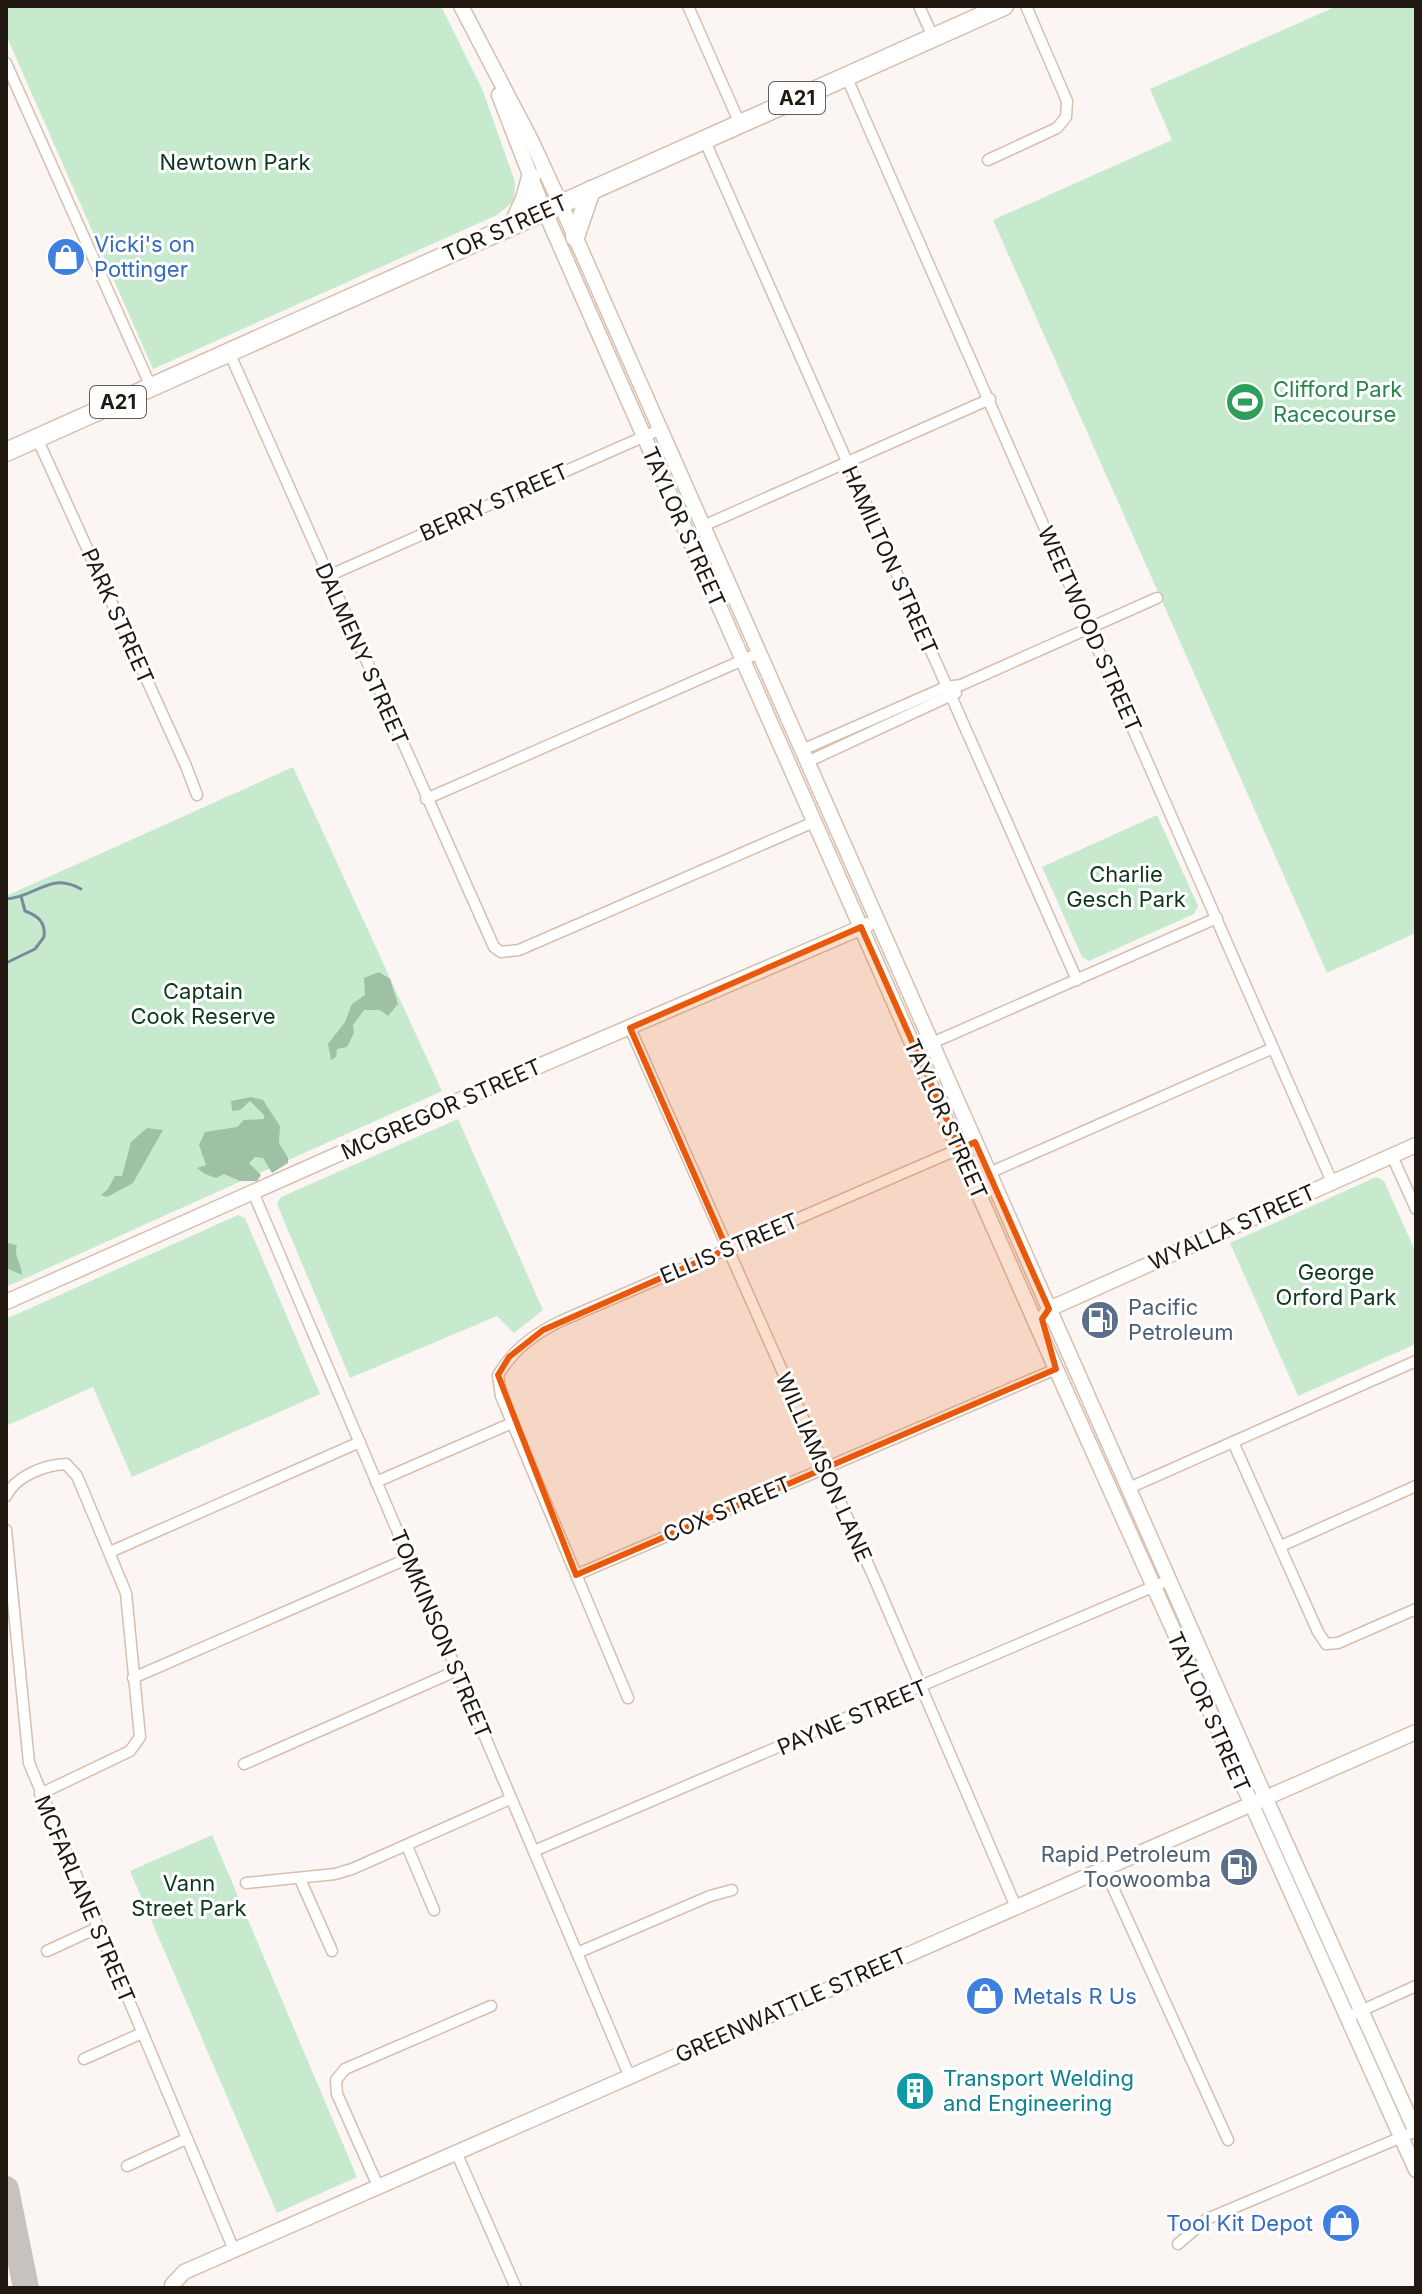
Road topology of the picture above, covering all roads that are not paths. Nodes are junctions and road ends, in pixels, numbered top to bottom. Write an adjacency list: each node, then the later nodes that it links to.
1 (461, 6): 8 (main road, TAYLOR STREET)
2 (688, 6): 11 (street)
3 (919, 6): 6 (street)
4 (1004, 6): 6 (highway, TOR STREET / A21)
5 (1026, 6): 13 (street)
6 (933, 37): 9 (highway, TOR STREET / A21)
7 (6, 63): 10 (street)
8 (490, 64): 14 (main road, TAYLOR STREET); 16 (main road, TAYLOR STREET)
9 (846, 76): 11 (highway, TOR STREET / A21); 21 (street, WEETWOOD STREET)
10 (11, 86): 20 (street)
11 (740, 124): 12 (highway, TOR STREET / A21)
12 (704, 139): 15 (highway, TOR STREET / A21); 26 (street, HAMILTON STREET)
13 (988, 160)
14 (531, 177): 16 (main road, TAYLOR STREET); 17 (highway)
15 (591, 190): 16 (highway, TOR STREET / A21); 18 (highway)
16 (552, 207): 17 (highway, TOR STREET / A21); 18 (main road, TAYLOR STREET); 23 (main road, TAYLOR STREET)
17 (514, 223): 19 (highway, TOR STREET / A21)
18 (575, 237): 22 (main road, TAYLOR STREET)
19 (229, 352): 20 (highway, TOR STREET / A21); 28 (street, DALMENY STREET)
20 (151, 387): 24 (highway, TOR STREET / A21)
21 (990, 399): 26 (street); 30 (street, WEETWOOD STREET)
22 (661, 429): 23 (street, BERRY STREET); 27 (main road, TAYLOR STREET)
23 (644, 436): 28 (street, BERRY STREET); 32 (main road, TAYLOR STREET)
24 (37, 438): 25 (highway, TOR STREET / A21); 35 (street, PARK STREET)
25 (6, 452)
26 (847, 463): 27 (street); 33 (street, HAMILTON STREET)
27 (703, 526): 31 (main road, TAYLOR STREET)
28 (328, 576): 36 (street, DALMENY STREET)
29 (1157, 598): 30 (street)
30 (1090, 629): 33 (street); 38 (street, WEETWOOD STREET)
31 (759, 653): 32 (street); 34 (main road, TAYLOR STREET)
32 (743, 661): 36 (street); 37 (main road, TAYLOR STREET)
33 (948, 691): 34 (street); 41 (street, HAMILTON STREET)
34 (804, 756): 39 (main road, TAYLOR STREET)
35 (197, 795)
36 (426, 799): 37 (street, DALMENY STREET)
37 (814, 822): 40 (main road, TAYLOR STREET)
38 (1217, 918): 41 (street); 44 (street, WEETWOOD STREET)
39 (877, 920): 40 (main road, MCGREGOR STREET); 43 (main road, TAYLOR STREET)
40 (861, 927): 42 (main road, MCGREGOR STREET); 47 (main road, TAYLOR STREET)
41 (1077, 980): 43 (street)
42 (630, 1028): 51 (main road, MCGREGOR STREET); 53 (street, WILLIAMSON LANE)
43 (932, 1043): 45 (main road, TAYLOR STREET)
44 (1273, 1048): 49 (street); 50 (street, WEETWOOD STREET)
45 (975, 1142): 47 (street, ELLIS STREET); 49 (main road, TAYLOR STREET)
46 (1416, 1145): 48 (main road, WYALLA STREET)
47 (960, 1149): 53 (street, ELLIS STREET); 57 (main road, TAYLOR STREET)
48 (1392, 1156): 50 (main road, WYALLA STREET); 52 (street)
49 (989, 1173): 55 (main road, TAYLOR STREET)
50 (1332, 1182): 55 (main road, WYALLA STREET)
51 (253, 1192): 54 (main road, MCGREGOR STREET); 59 (street, TOMKINSON STREET)
52 (1416, 1209)
53 (727, 1249): 58 (street, ELLIS STREET); 61 (street, WILLIAMSON LANE)
54 (6, 1302)
55 (1049, 1309): 57 (main road); 64 (main road, TAYLOR STREET)
56 (1416, 1361): 60 (street)
57 (1056, 1369): 61 (street, COX STREET); 72 (main road, TAYLOR STREET)
58 (512, 1423): 62 (street); 70 (street)
59 (360, 1442): 62 (street, TOMKINSON STREET); 68 (street)
60 (1233, 1442): 64 (street); 67 (street)
61 (823, 1468): 70 (street, COX STREET); 76 (street, WILLIAMSON LANE)
62 (376, 1482): 69 (street, TOMKINSON STREET)
63 (1416, 1486): 67 (street)
64 (1129, 1488): 71 (main road, TAYLOR STREET)
65 (6, 1496): 68 (street)
66 (6, 1530): 80 (street, MCFARLANE STREET)
67 (1281, 1546): 73 (street)
68 (110, 1552): 75 (street)
69 (409, 1558): 74 (street, TOMKINSON STREET); 75 (street)
70 (576, 1575): 77 (street)
71 (1169, 1580): 72 (street, PAYNE STREET); 82 (main road, TAYLOR STREET)
72 (1153, 1586): 76 (street, PAYNE STREET); 83 (main road, TAYLOR STREET)
73 (1416, 1609)
74 (456, 1671): 79 (street); 81 (street, TOMKINSON STREET)
75 (133, 1678): 80 (street)
76 (920, 1688): 85 (street, PAYNE STREET); 90 (street, WILLIAMSON LANE)
77 (628, 1698)
78 (1416, 1732): 82 (main road, GREENWATTLE STREET)
79 (244, 1764)
80 (40, 1794): 92 (street, MCFARLANE STREET)
81 (510, 1799): 84 (street); 85 (street, TOMKINSON STREET)
82 (1266, 1799): 83 (main road, GREENWATTLE STREET); 98 (main road, TAYLOR STREET)
83 (1251, 1806): 86 (main road, GREENWATTLE STREET); 98 (main road, TAYLOR STREET)
84 (407, 1846): 87 (street); 91 (street)
85 (534, 1851): 95 (street, TOMKINSON STREET)
86 (1104, 1868): 90 (main road, GREENWATTLE STREET); 105 (street)
87 (300, 1879): 88 (street); 94 (street)
88 (246, 1883)
89 (732, 1890): 95 (street)
90 (1016, 1907): 101 (main road, GREENWATTLE STREET)
91 (434, 1910)
92 (97, 1928): 93 (street); 99 (street, MCFARLANE STREET)
93 (47, 1951)
94 (332, 1951)
95 (577, 1953): 101 (street, TOMKINSON STREET)
96 (1416, 1986): 98 (street)
97 (491, 2006): 109 (street)
98 (1354, 2014): 102 (main road, TAYLOR STREET); 103 (main road, TAYLOR STREET)
99 (142, 2033): 100 (street); 104 (street, MCFARLANE STREET)
100 (84, 2059)
101 (629, 2075): 106 (main road, GREENWATTLE STREET)
102 (1416, 2131): 103 (street)
103 (1401, 2137): 108 (main road, TAYLOR STREET); 110 (street)
104 (186, 2139): 107 (street); 111 (street, MCFARLANE STREET)
105 (1228, 2140)
106 (456, 2152): 109 (main road, GREENWATTLE STREET); 113 (street)
107 (127, 2166)
108 (1416, 2170)
109 (378, 2186): 111 (main road, GREENWATTLE STREET)
110 (1178, 2244)
111 (234, 2250): 112 (main road, GREENWATTLE STREET)
112 (172, 2287)
113 (516, 2288)

